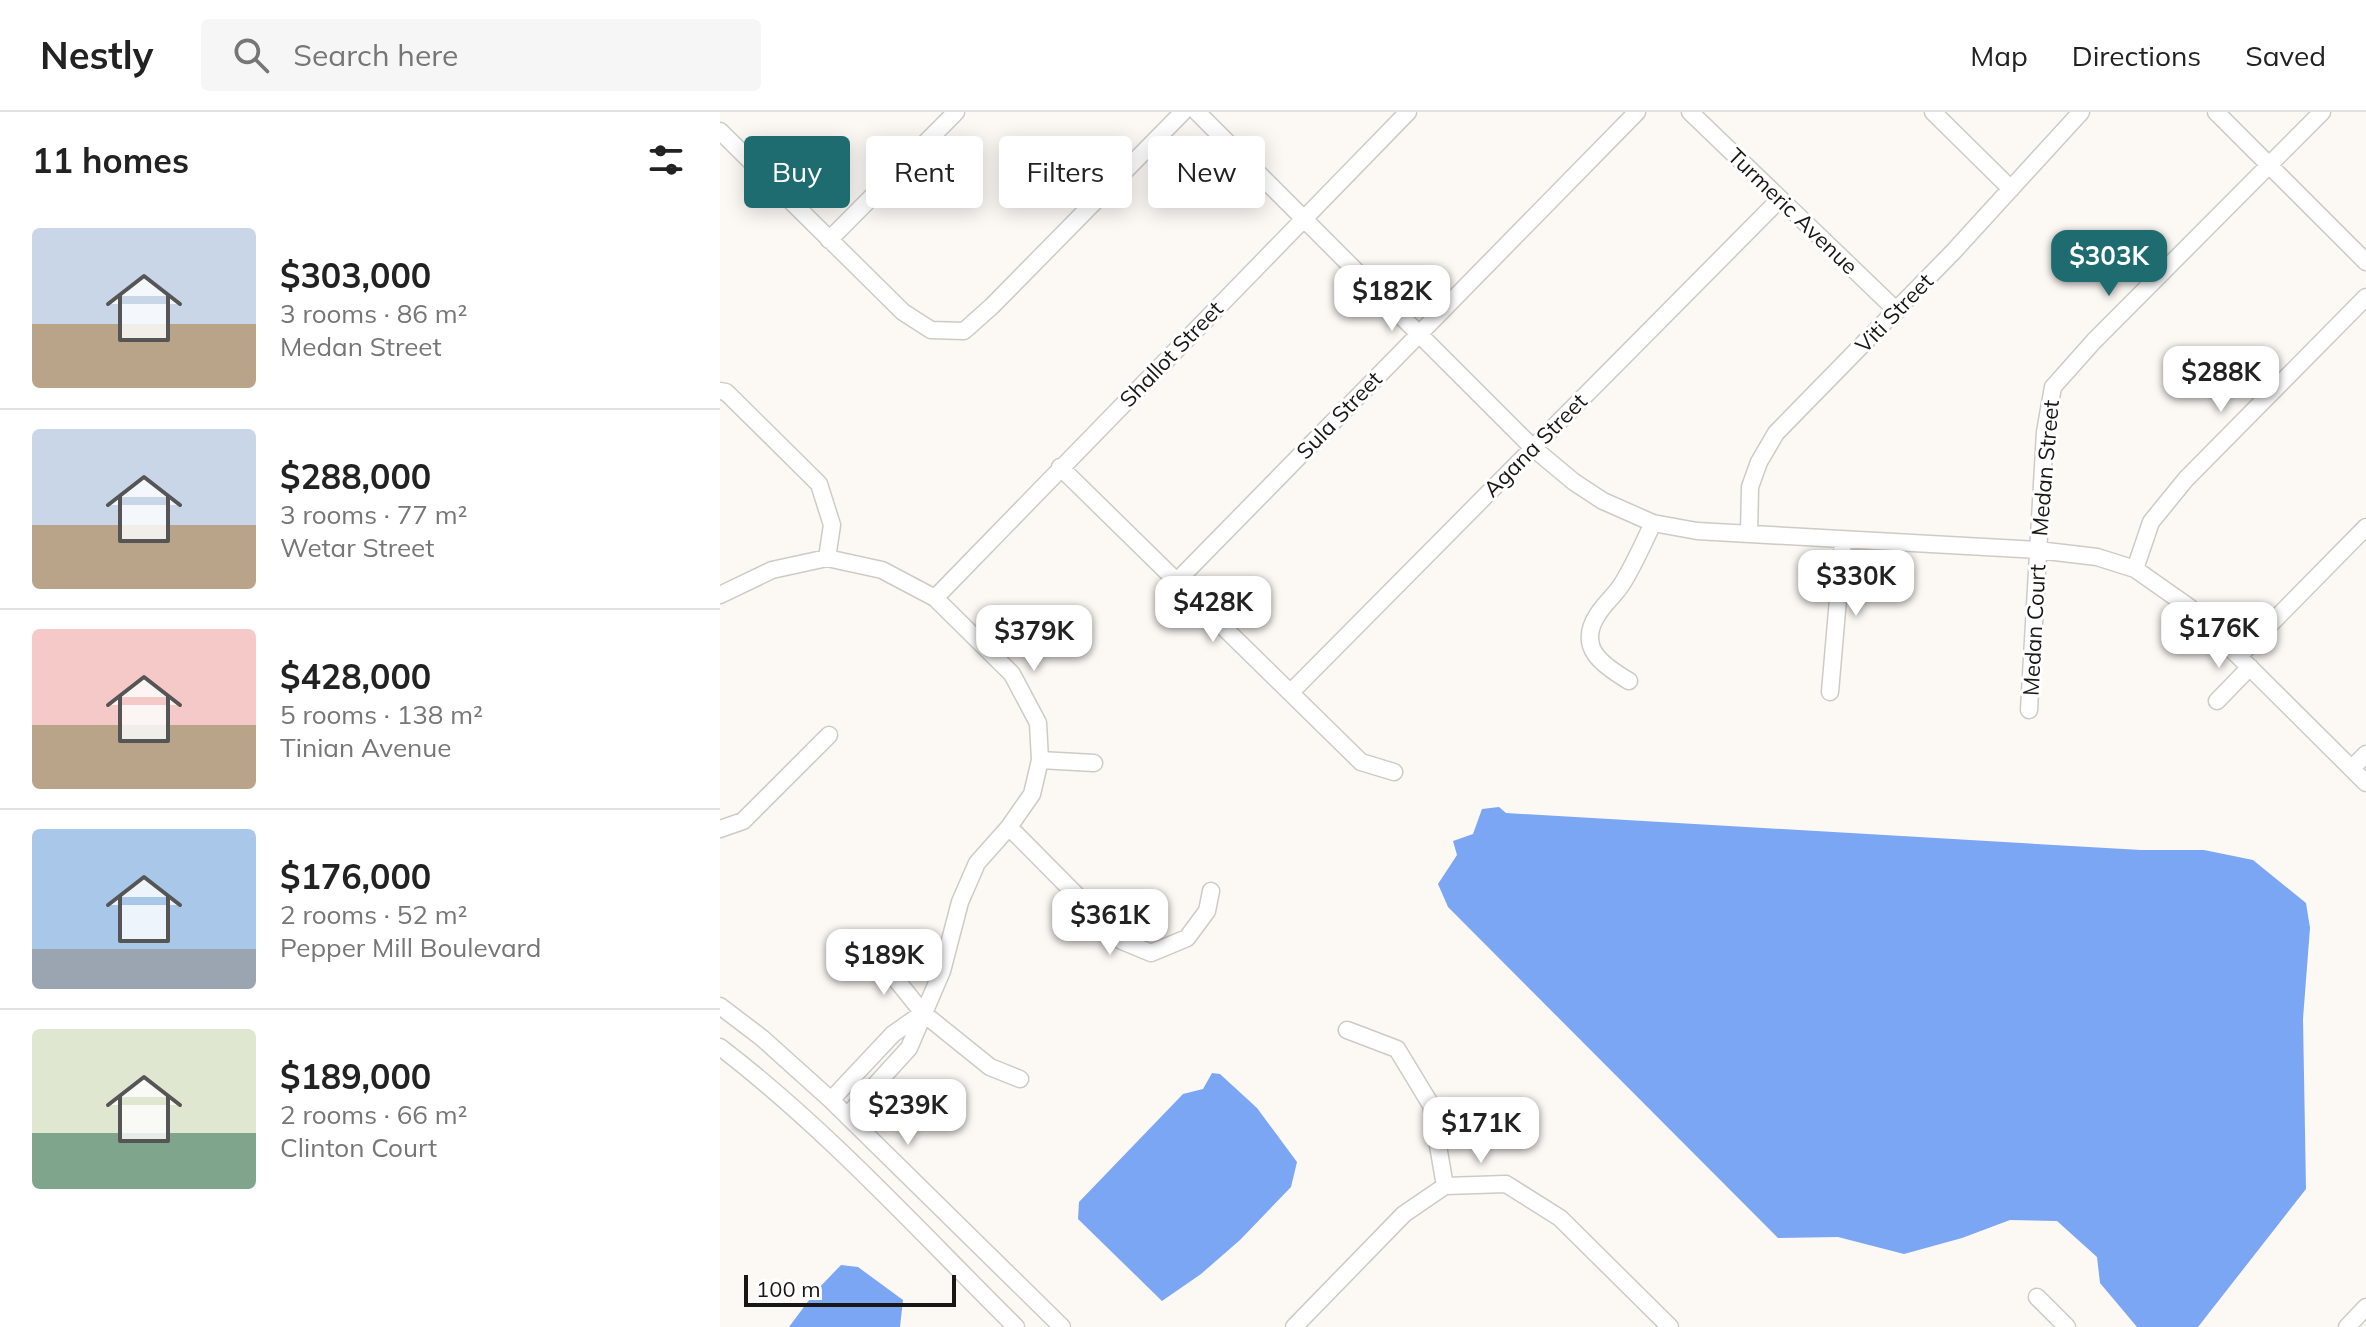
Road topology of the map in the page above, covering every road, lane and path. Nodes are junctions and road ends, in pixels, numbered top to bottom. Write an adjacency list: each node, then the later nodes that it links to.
1 (956, 112): 16 (street)
2 (1183, 112): 16 (street)
3 (1197, 112): 15 (street)
4 (1408, 112): 15 (street, Shallot Street)
5 (1637, 112): 20 (street, Sula Street)
6 (1690, 112): 14 (street, Turmeric Avenue)
7 (1933, 112): 13 (street)
8 (2081, 112): 13 (street, Viti Street)
9 (2216, 112): 12 (street)
10 (2322, 112): 12 (street, Medan Street)
11 (720, 131): 16 (street)
12 (2269, 166): 17 (street); 28 (street, Medan Street)
13 (2011, 189): 19 (street, Viti Street)
14 (1780, 199): 19 (street, Turmeric Avenue); 22 (street, Agana Street)
15 (1303, 218): 20 (street); 23 (street, Shallot Street)
16 (829, 240)
17 (2366, 262)
18 (2366, 297): 30 (street)
19 (1897, 311): 26 (street, Viti Street)
20 (1419, 333): 22 (street); 31 (street, Sula Street)
21 (720, 391): 29 (street)
22 (1532, 447): 24 (street); 36 (street, Agana Street)
23 (1060, 467): 31 (street); 33 (street, Shallot Street)
24 (1653, 523): 26 (street); 35 (street)
25 (2366, 527): 34 (street)
26 (1749, 534): 27 (street)
27 (1843, 541): 28 (street); 37 (street)
28 (2038, 550): 30 (street); 39 (street, Medan Court)
29 (827, 558): 32 (street); 33 (street)
30 (2135, 569): 34 (street)
31 (1176, 582): 36 (street)
32 (720, 595)
33 (935, 598): 42 (street)
34 (2244, 661): 38 (street); 44 (street)
35 (1629, 681)
36 (1291, 692): 45 (street)
37 (1830, 692)
38 (2217, 701)
39 (2029, 710)
40 (829, 735): 48 (street)
41 (2366, 754): 44 (street)
42 (1040, 760): 43 (street); 47 (street)
43 (1094, 763)
44 (2352, 768): 46 (street)
45 (1394, 772)
46 (2366, 783)
47 (1009, 827): 49 (street); 52 (street)
48 (720, 829)
49 (1211, 891)
50 (878, 957): 52 (street)
51 (720, 1006): 56 (street)
52 (923, 1013): 55 (street); 56 (street); 57 (street)
53 (1347, 1030): 58 (street)
54 (720, 1047): 61 (street)
55 (1020, 1079)
56 (831, 1100): 57 (street)
57 (847, 1116): 62 (street)
58 (1445, 1186): 63 (street); 64 (street)
59 (2037, 1297): 65 (street)
60 (2366, 1309): 66 (street)
61 (1016, 1327)
62 (1062, 1327)
63 (1294, 1327)
64 (1670, 1327)
65 (2067, 1327)
66 (2347, 1327)

